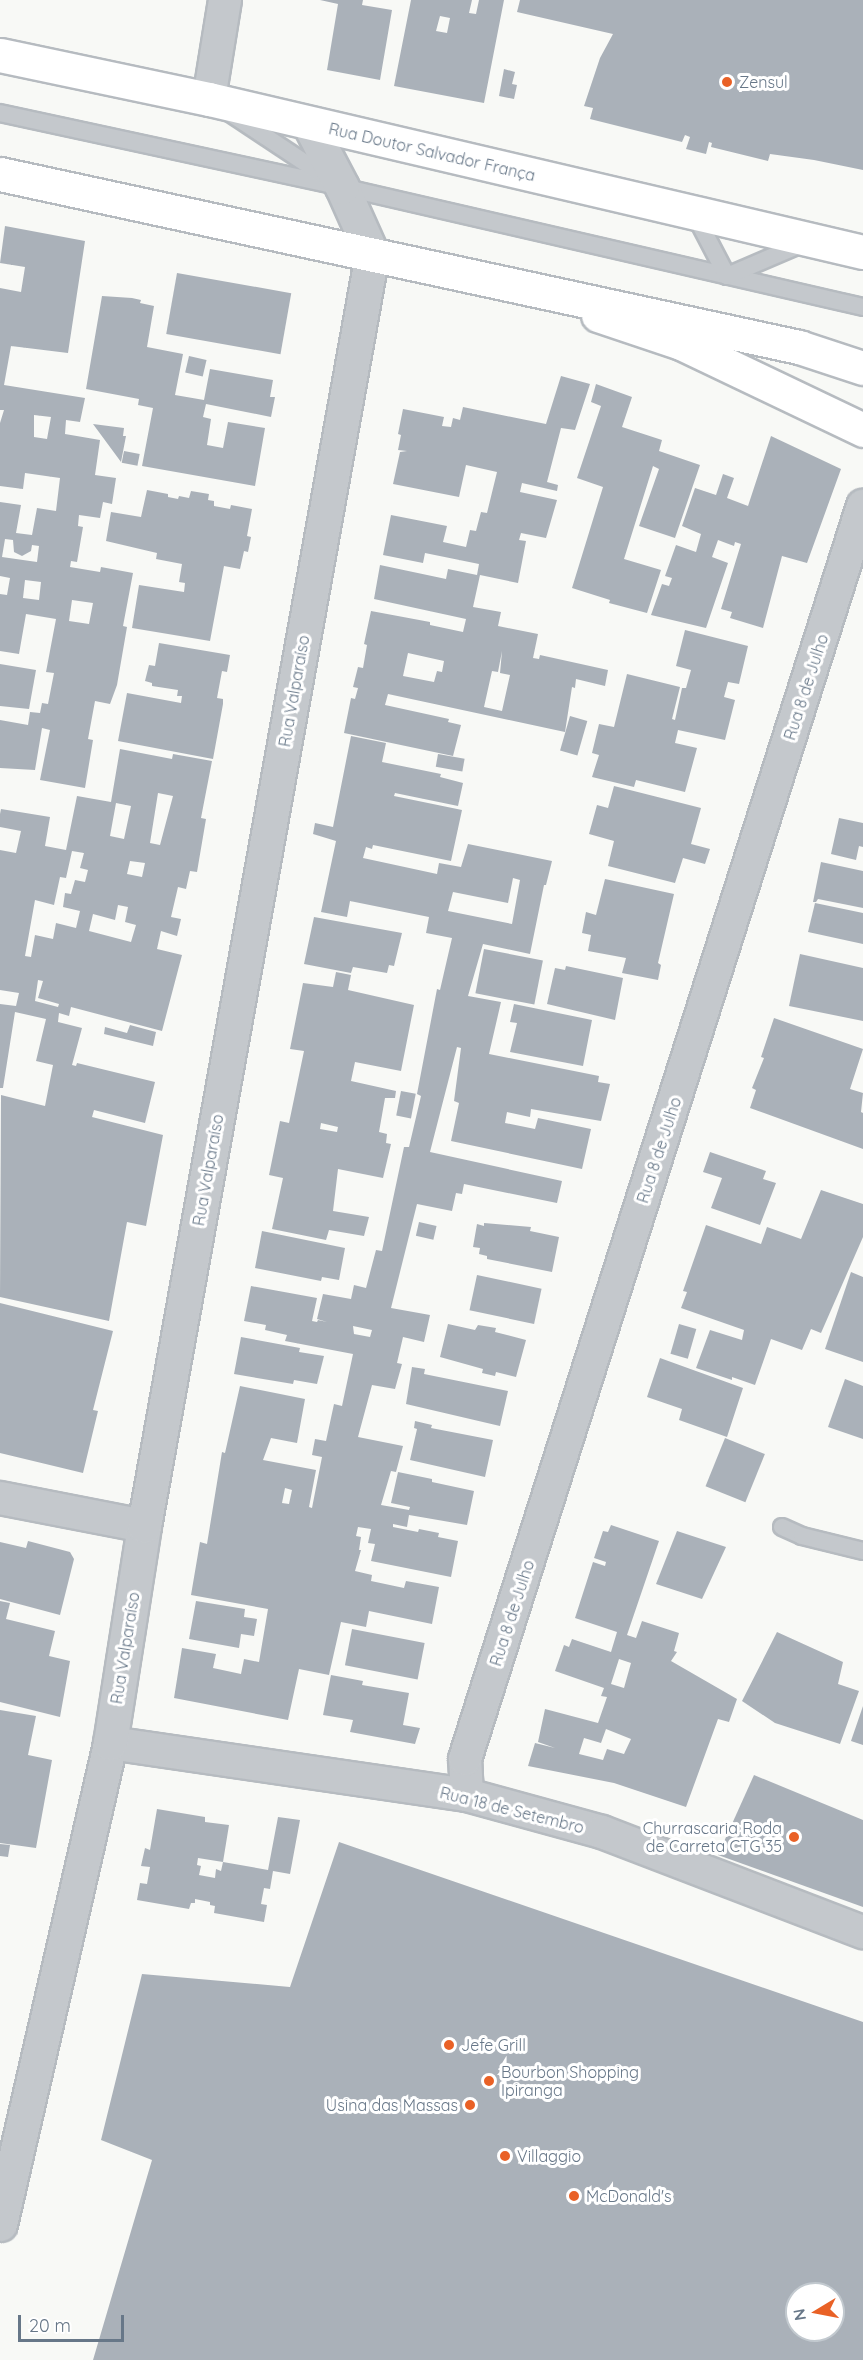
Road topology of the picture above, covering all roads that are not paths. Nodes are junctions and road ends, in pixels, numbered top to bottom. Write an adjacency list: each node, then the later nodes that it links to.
1 (225, 0): 3 (street)
2 (5, 57): 3 (main road, Rua Doutor Salvador França)
3 (209, 99): 5 (main road, Rua Doutor Salvador França); 7 (lane)
4 (0, 114): 7 (lane)
5 (309, 124): 7 (street); 8 (main road, Rua Doutor Salvador França)
6 (0, 174): 11 (main road)
7 (342, 187): 11 (street); 12 (lane)
8 (694, 213): 9 (main road, Rua Doutor Salvador França); 12 (lane)
9 (810, 240): 10 (main road, Rua Doutor Salvador França); 12 (lane)
10 (863, 252)
11 (372, 254): 13 (main road); 19 (street, Rua Valparaíso)
12 (727, 276): 14 (lane)
13 (503, 282): 15 (main road); 16 (main road)
14 (863, 307)
15 (863, 368)
16 (863, 430)
17 (863, 506): 23 (street, Rua 8 de Julho)
18 (0, 1498): 19 (street)
19 (144, 1526): 22 (street, Rua Valparaíso)
20 (782, 1527): 21 (lane)
21 (863, 1551)
22 (110, 1743): 23 (street, Rua 18 de Setembro); 25 (street, Rua Valparaíso)
23 (467, 1795): 24 (street, Rua 18 de Setembro)
24 (863, 1932)
25 (0, 2224)

